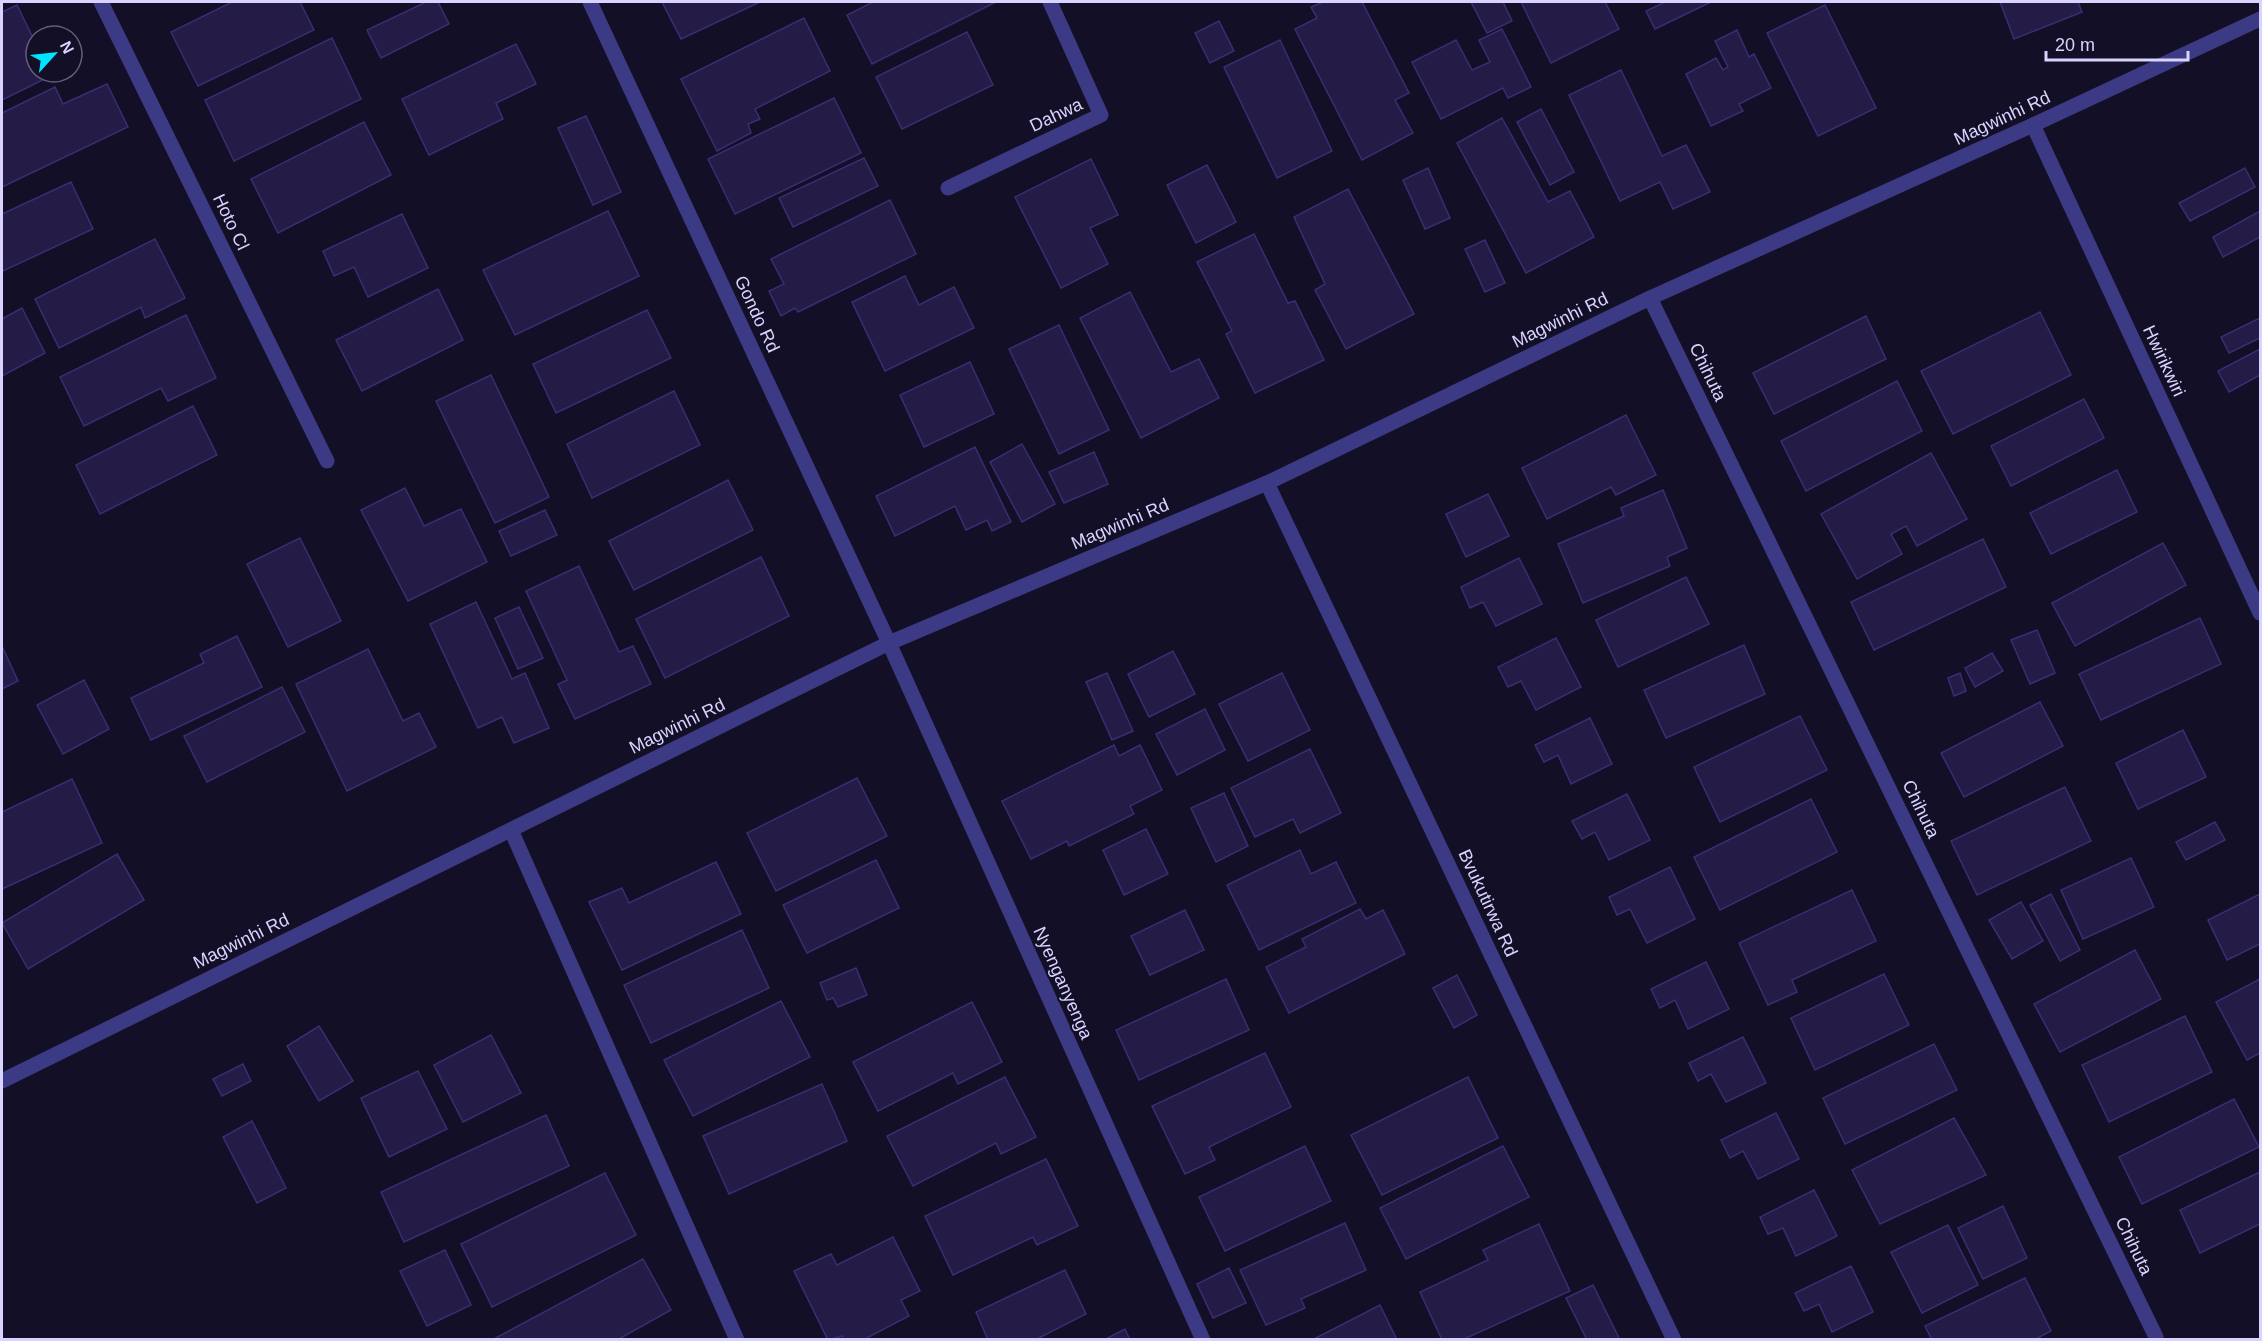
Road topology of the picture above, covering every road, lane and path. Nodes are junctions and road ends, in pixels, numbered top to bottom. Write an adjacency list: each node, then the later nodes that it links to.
1 (101, 2): 8 (street, Hoto Cl)
2 (590, 2): 11 (street, Gondo Rd)
3 (1050, 2): 6 (street, Dahwa)
4 (2260, 19): 5 (street, Magwinhi Rd)
5 (2033, 125): 7 (street, Magwinhi Rd); 10 (street, Hwirikwiri)
6 (948, 188)
7 (1650, 298): 9 (street, Magwinhi Rd); 14 (street, Chihuta)
8 (327, 461)
9 (1267, 483): 11 (street, Magwinhi Rd); 17 (street, Bvukutirwa Rd)
10 (2260, 613)
11 (889, 643): 12 (street, Magwinhi Rd); 16 (street, Nyenganyenga)
12 (511, 830): 13 (street, Magwinhi Rd); 15 (street)
13 (2, 1081)
14 (2156, 1337)
15 (737, 1340)
16 (1203, 1340)
17 (1674, 1340)

